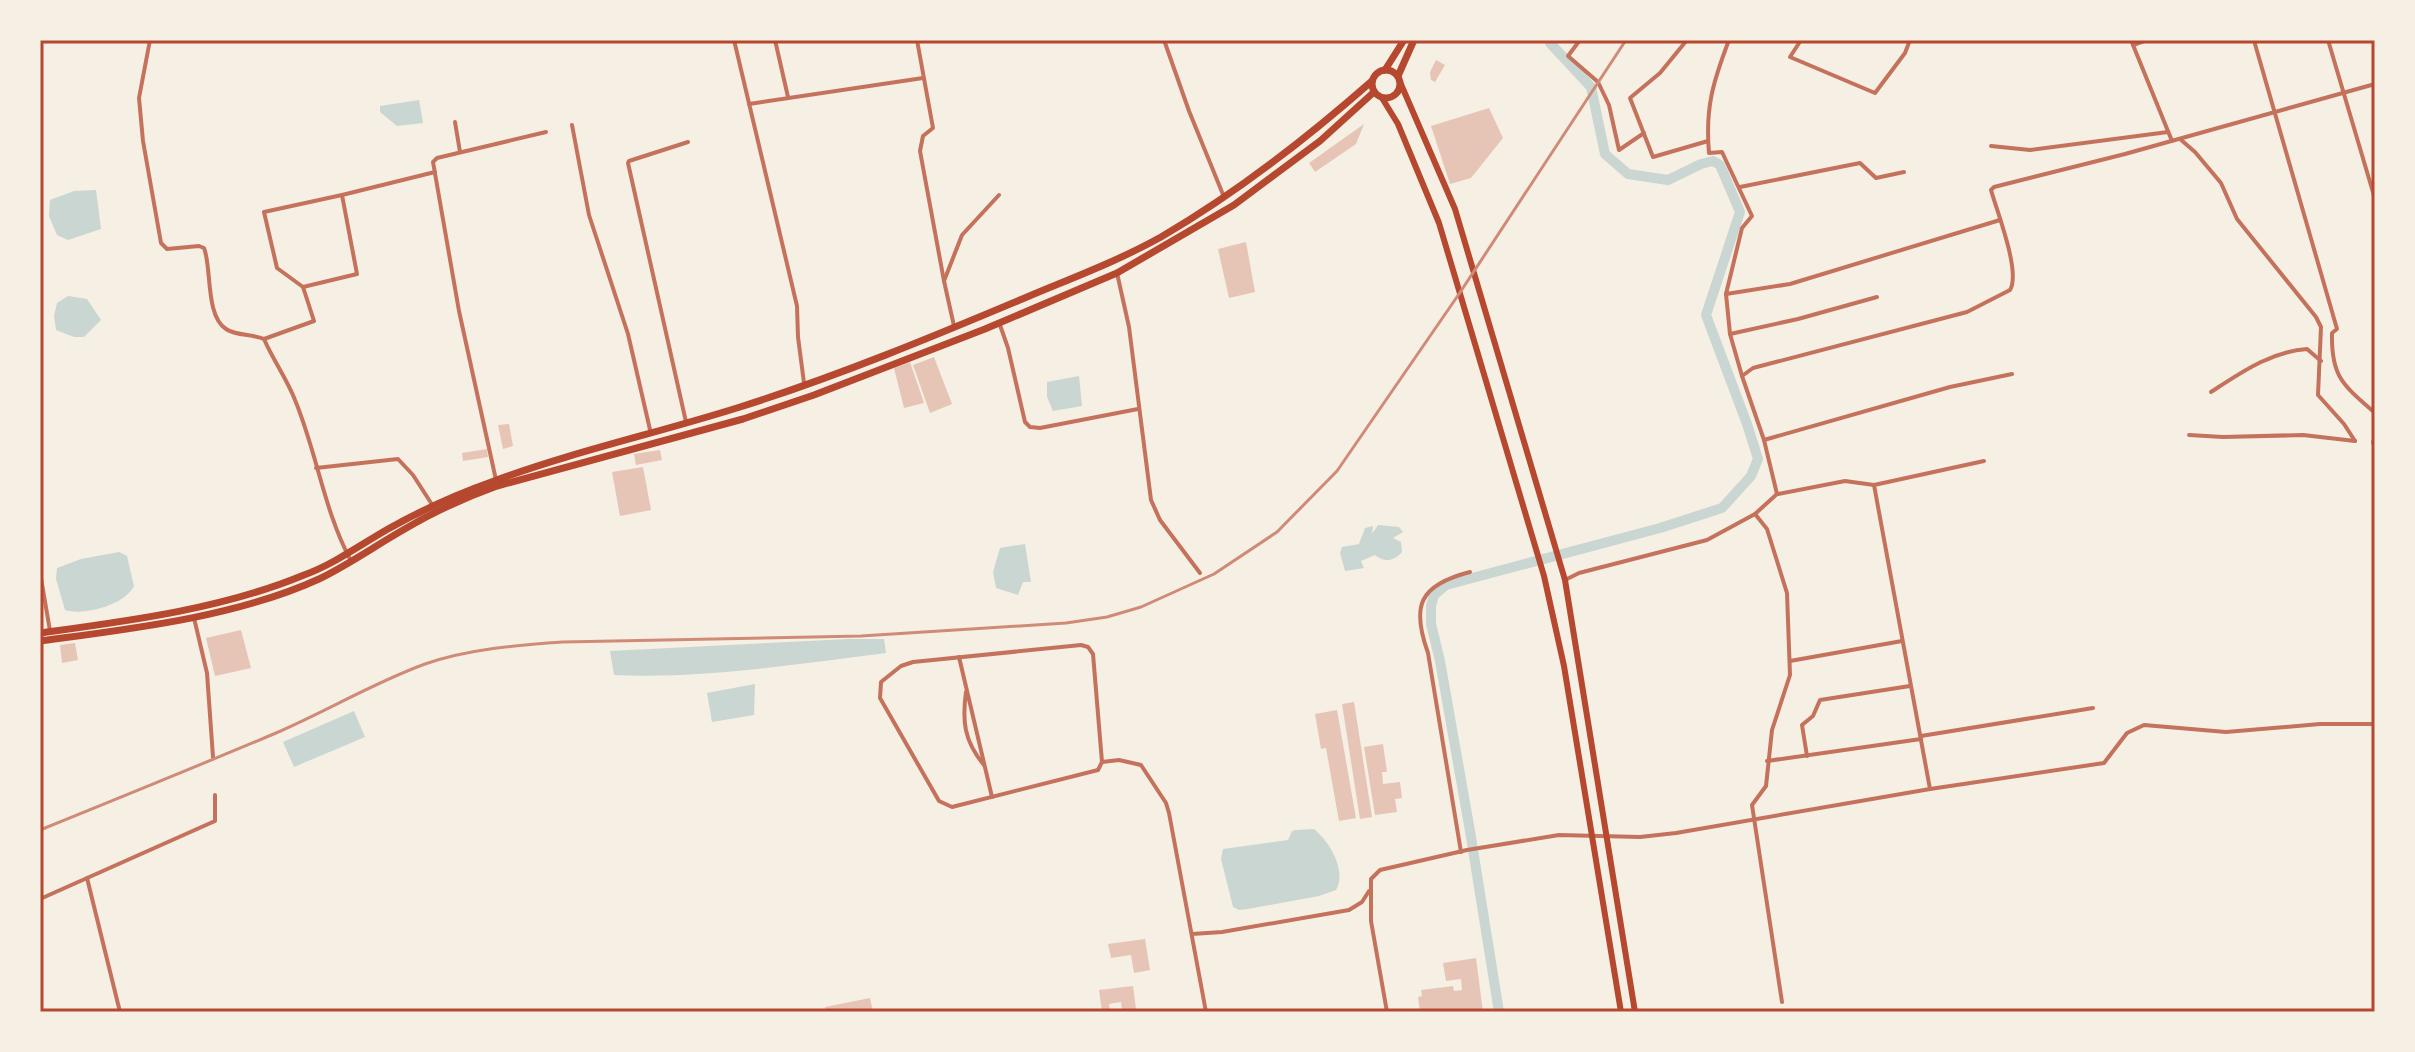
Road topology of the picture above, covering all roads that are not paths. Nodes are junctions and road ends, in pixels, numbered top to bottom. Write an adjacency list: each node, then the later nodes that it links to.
1 (150, 40): 55 (street)
2 (734, 40): 26 (street)
3 (775, 40): 24 (street)
4 (917, 40): 18 (street)
5 (1164, 40): 44 (street)
6 (1404, 40): 17 (highway)
7 (1414, 40): 19 (highway)
8 (1580, 40): 32 (street)
9 (1687, 40): 32 (street)
10 (1729, 40): 34 (street)
11 (1801, 40): 12 (street)
12 (1910, 40)
13 (2147, 40): 15 (street)
14 (2328, 40): 23 (street)
15 (2132, 42): 31 (street)
16 (2255, 44): 27 (street)
17 (1385, 70): 19 (highway); 20 (highway)
18 (923, 78): 24 (street); 48 (street)
19 (1399, 79): 25 (highway); 81 (main road)
20 (1372, 81): 22 (highway); 44 (highway)
21 (2375, 84): 23 (street)
22 (1374, 92): 25 (highway); 47 (highway)
23 (2344, 94): 27 (street); 45 (street)
24 (788, 97): 26 (street)
25 (1382, 98): 103 (main road)
26 (749, 104): 59 (street)
27 (2274, 114): 33 (street); 62 (street)
28 (455, 122): 38 (street)
29 (572, 125): 64 (street)
30 (546, 132): 38 (street)
31 (2168, 132): 35 (street); 37 (street)
32 (1644, 133): 34 (street)
33 (2180, 139): 35 (street); 56 (street)
34 (1708, 141): 41 (street)
35 (2172, 141): 46 (street)
36 (688, 142): 63 (street)
37 (1991, 146)
38 (460, 153): 39 (street)
39 (435, 172): 42 (street); 72 (street)
40 (1904, 172): 41 (street)
41 (1740, 187): 50 (street)
42 (342, 195): 49 (street); 49 (street)
43 (999, 195): 48 (street)
44 (1224, 197): 53 (highway)
45 (2375, 199)
46 (2000, 220): 50 (street); 58 (street)
47 (1117, 273): 52 (highway); 61 (street)
48 (944, 281): 53 (street)
49 (303, 287): 55 (street)
50 (1726, 294): 54 (street)
51 (1877, 297): 54 (street)
52 (1000, 323): 61 (street); 69 (highway)
53 (955, 328): 59 (highway)
54 (1730, 334): 58 (street)
55 (264, 339): 71 (street)
56 (2321, 361): 60 (street); 65 (street)
57 (2012, 374): 67 (street)
58 (1742, 376): 67 (street)
59 (805, 386): 63 (highway)
60 (2211, 392)
61 (1138, 409): 80 (street)
62 (2375, 413)
63 (686, 422): 64 (highway)
64 (651, 432): 69 (street); 72 (highway)
65 (2189, 435)
66 (2375, 435): 68 (street)
67 (1764, 440): 74 (street)
68 (2373, 443)
69 (654, 444): 72 (highway)
70 (1984, 461): 73 (street)
71 (316, 468): 75 (street); 77 (street)
72 (497, 483): 75 (highway)
73 (1874, 485): 74 (street); 86 (street)
74 (1777, 494): 76 (street)
75 (434, 508): 77 (highway)
76 (1755, 514): 81 (street); 88 (street)
77 (349, 558): 82 (highway); 83 (highway)
78 (40, 572): 83 (street)
79 (1470, 572): 105 (street)
80 (1200, 573)
81 (1564, 576): 104 (main road)
82 (194, 616): 85 (highway); 95 (street)
83 (50, 631): 84 (highway)
84 (40, 633)
85 (40, 641)
86 (1902, 641): 88 (street); 89 (street)
87 (959, 657): 90 (street); 97 (street); 101 (street)
88 (1790, 661): 96 (street)
89 (1910, 686): 93 (street); 94 (street)
90 (966, 687): 98 (street); 98 (street)
91 (2093, 708): 93 (street)
92 (2375, 724): 99 (street)
93 (1921, 737): 94 (street); 99 (street)
94 (1807, 756): 96 (street)
95 (213, 757)
96 (1767, 761): 102 (street)
97 (1102, 762): 101 (street); 109 (street)
98 (985, 766): 101 (street)
99 (1930, 789): 102 (street)
100 (215, 795): 106 (street)
101 (992, 797)
102 (1753, 818): 104 (street); 110 (street)
103 (1592, 837): 104 (street); 105 (street); 114 (main road)
104 (1608, 838): 115 (main road)
105 (1461, 852): 107 (street)
106 (87, 878): 108 (street); 111 (street)
107 (1370, 889): 109 (street); 113 (street)
108 (40, 899)
109 (1192, 934): 112 (street)
110 (1782, 1002)
111 (120, 1012)
112 (1206, 1012)
113 (1387, 1012)
114 (1621, 1012)
115 (1635, 1012)

